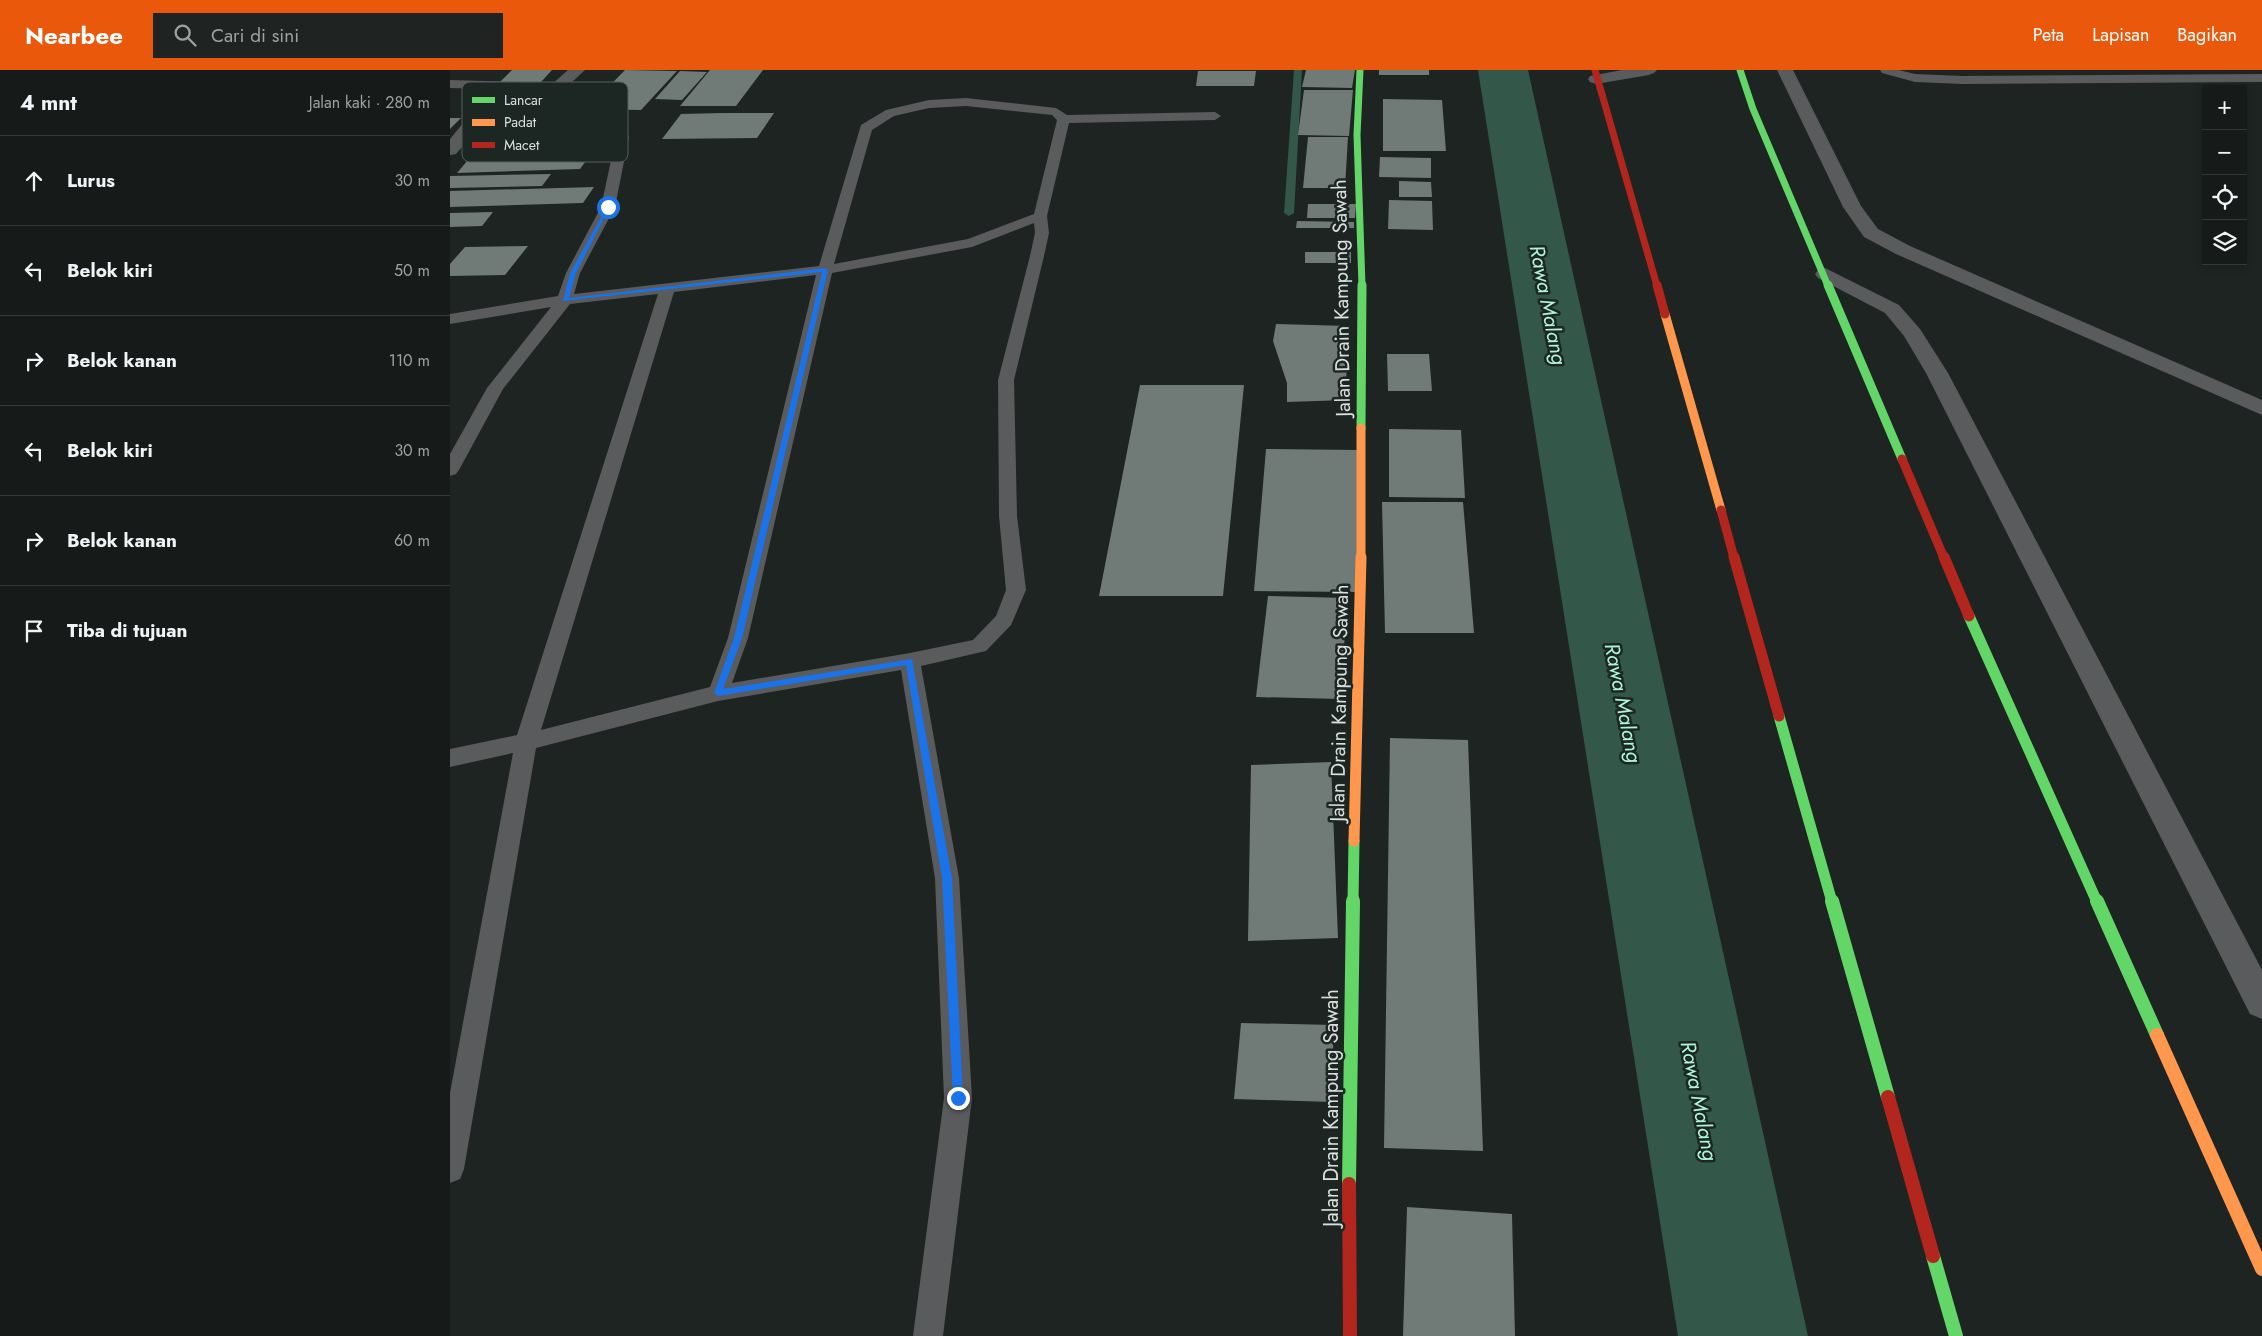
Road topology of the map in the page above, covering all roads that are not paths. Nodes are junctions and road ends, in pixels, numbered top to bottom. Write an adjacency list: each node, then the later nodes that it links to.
1 (577, 70): 9 (street)
2 (1360, 70): 31 (street, Jalan Drain Kampung Sawah)
3 (1649, 70): 7 (street)
4 (1740, 70): 17 (street)
5 (1785, 70): 21 (street)
6 (1886, 70): 8 (lane)
7 (1596, 74): 32 (street)
8 (2262, 78)
9 (564, 82)
10 (1215, 116): 11 (lane)
11 (1064, 119): 15 (lane); 16 (lane)
12 (462, 136): 13 (street)
13 (450, 150)
14 (618, 162): 19 (lane)
15 (1040, 216): 16 (lane); 23 (lane)
16 (825, 270): 18 (lane); 24 (lane)
17 (1825, 274): 27 (street); 29 (street)
18 (668, 287): 19 (lane); 25 (lane)
19 (565, 300): 20 (lane); 22 (lane)
20 (450, 319)
21 (2262, 408)
22 (450, 470)
23 (910, 661): 24 (lane); 30 (lane)
24 (718, 693): 25 (lane)
25 (526, 742): 26 (lane); 28 (lane)
26 (450, 758)
27 (2262, 1003)
28 (450, 1169)
29 (2262, 1269)
30 (928, 1336)
31 (1350, 1336)
32 (1956, 1336)

